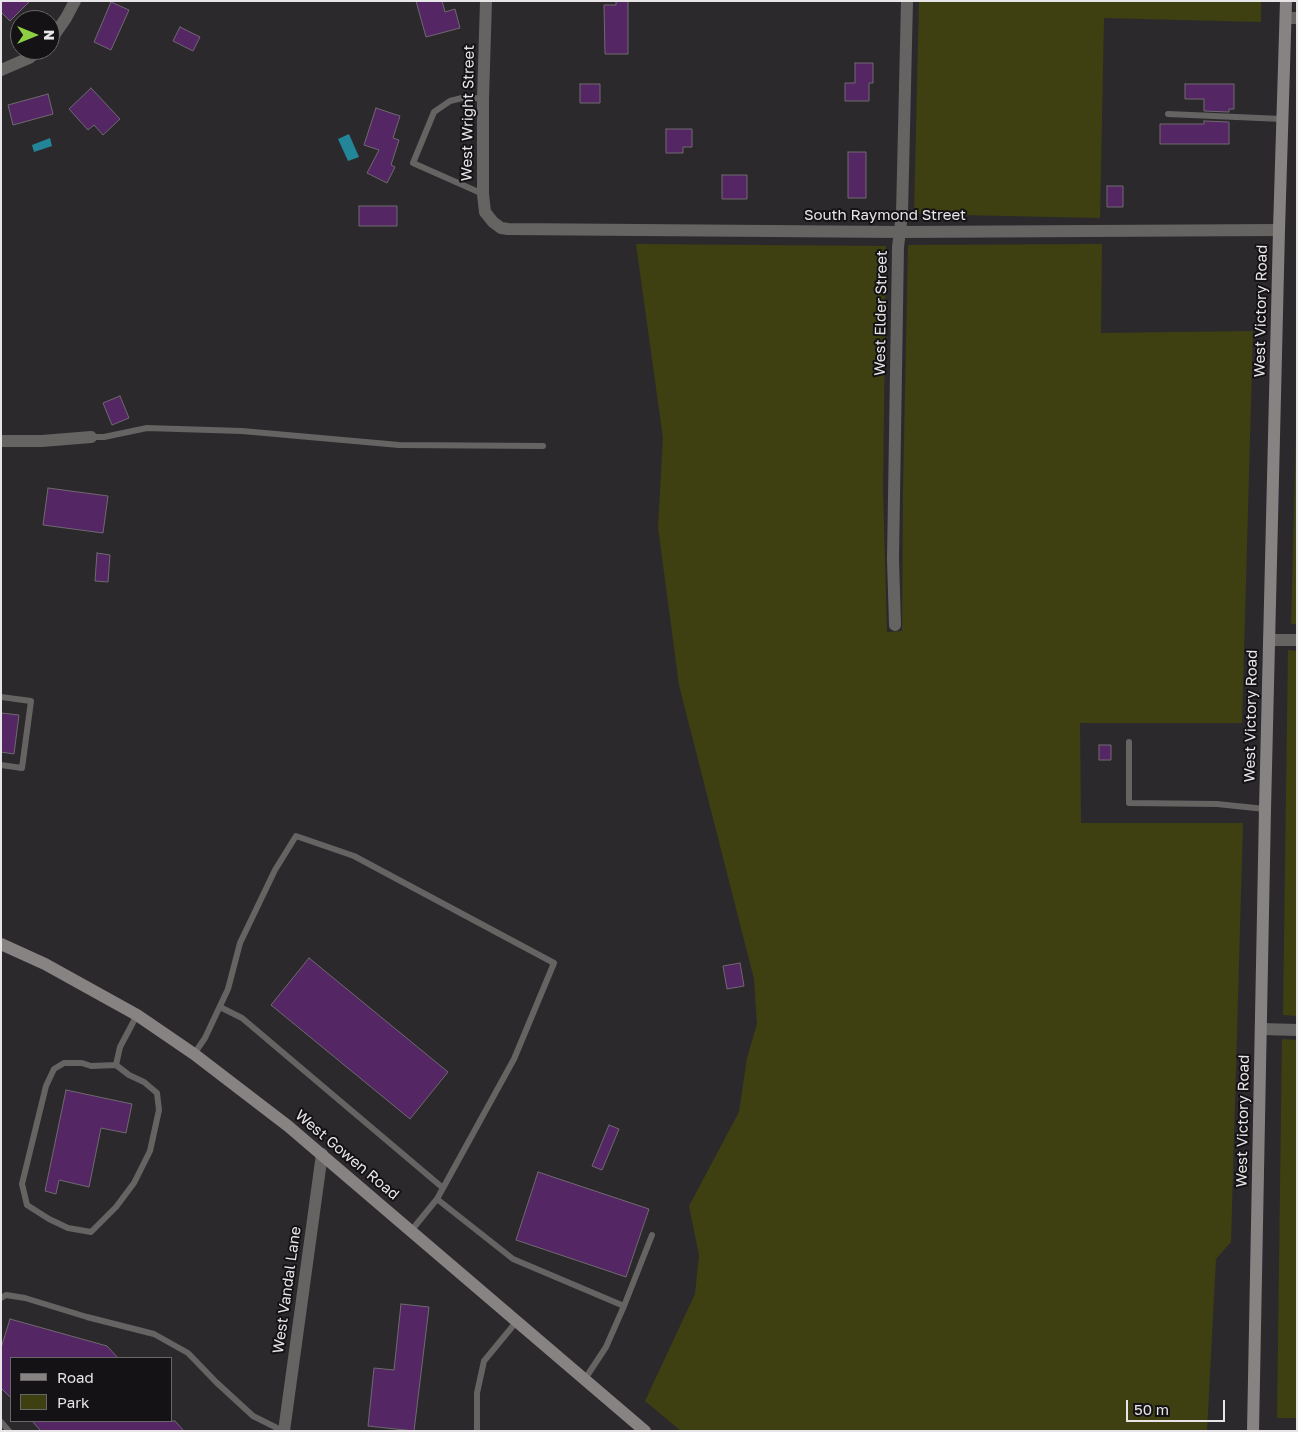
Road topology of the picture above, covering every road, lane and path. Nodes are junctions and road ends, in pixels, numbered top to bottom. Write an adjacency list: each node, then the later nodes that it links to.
1 (75, 1): 6 (street)
2 (486, 1): 9 (street, West Wright Street)
3 (907, 1): 15 (street, West Elder Street)
4 (1286, 1): 5 (main road, West Victory Road)
5 (1291, 18): 11 (main road, West Victory Road)
6 (60, 27)
7 (25, 60): 8 (street)
8 (1, 70)
9 (483, 99): 12 (street, West Wright Street); 12 (lane)
10 (1168, 114): 11 (lane)
11 (1282, 119): 14 (main road, West Victory Road)
12 (483, 194): 13 (street, West Wright Street)
13 (493, 222): 15 (street, South Raymond Street)
14 (1279, 230): 15 (street, South Raymond Street); 20 (main road, West Victory Road)
15 (900, 232): 19 (street, West Elder Street)
16 (91, 437): 17 (street); 18 (lane)
17 (1, 441)
18 (543, 446)
19 (895, 626)
20 (1269, 640): 21 (street); 25 (main road, West Victory Road)
21 (1297, 640)
22 (1, 697): 24 (lane)
23 (1128, 742): 25 (lane)
24 (1, 765)
25 (1265, 809): 29 (main road, West Victory Road)
26 (1, 944): 28 (main road, West Gowen Road)
27 (220, 1006): 31 (lane); 34 (lane); 34 (lane)
28 (137, 1015): 31 (main road, West Gowen Road); 32 (lane)
29 (1261, 1030): 30 (street); 47 (main road, West Victory Road)
30 (1297, 1030)
31 (194, 1054): 33 (main road, West Gowen Road)
32 (116, 1065): 32 (lane)
33 (322, 1154): 36 (main road, West Gowen Road); 44 (street, West Vandal Lane)
34 (443, 1188): 35 (lane)
35 (437, 1199): 36 (lane); 39 (lane)
36 (411, 1231): 40 (main road, West Gowen Road)
37 (652, 1235): 39 (lane)
38 (1, 1298): 44 (lane)
39 (624, 1306): 41 (lane)
40 (517, 1321): 41 (main road, West Gowen Road); 45 (lane)
41 (585, 1380): 46 (main road, West Gowen Road)
42 (1, 1422): 43 (lane)
43 (9, 1431)
44 (284, 1431)
45 (477, 1431)
46 (645, 1431)
47 (1253, 1431)

